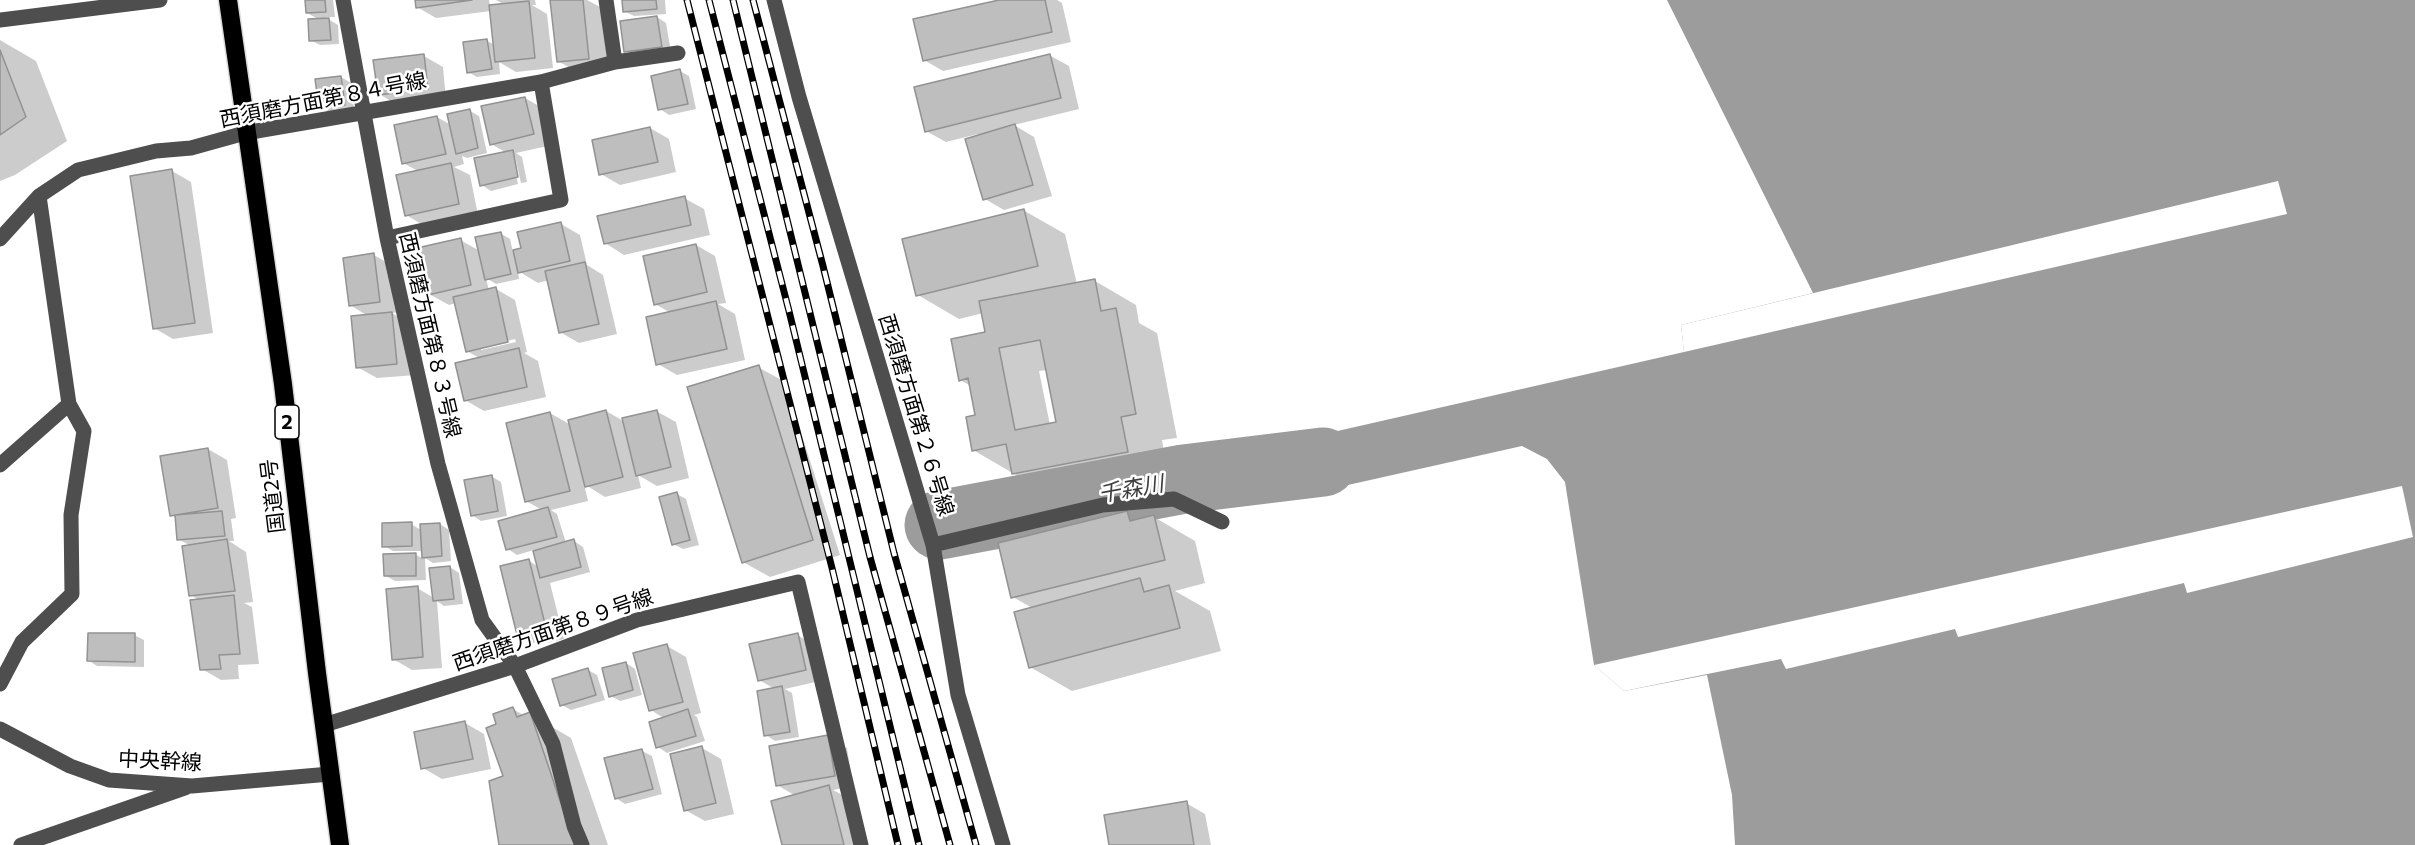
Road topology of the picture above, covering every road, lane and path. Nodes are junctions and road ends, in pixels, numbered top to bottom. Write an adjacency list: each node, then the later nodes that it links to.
1 (160, 0): 6 (street)
2 (228, 0): 12 (highway, 国道2号 / 2)
3 (343, 0): 11 (street, 西須磨方面第８３号線)
4 (606, 0): 9 (street)
5 (774, 0): 19 (street, 西須磨方面第２６号線)
6 (72, 5): 7 (street)
7 (0, 20)
8 (678, 53): 9 (street, 西須磨方面第８４号線)
9 (615, 62): 10 (street, 西須磨方面第８４号線)
10 (541, 82): 11 (street, 西須磨方面第８４号線); 14 (street)
11 (363, 111): 12 (street, 西須磨方面第８４号線); 14 (street, 西須磨方面第８３号線)
12 (245, 133): 13 (street, 西須磨方面第８４号線); 22 (highway, 国道2号 / 2)
13 (39, 196): 15 (street, 西須磨方面第８４号線); 16 (street)
14 (387, 238): 20 (street, 西須磨方面第８３号線)
15 (0, 239)
16 (69, 404): 17 (street); 21 (street)
17 (0, 465)
18 (1222, 522): 19 (street)
19 (933, 544): 30 (street, 西須磨方面第２６号線)
20 (515, 666): 22 (street, 西須磨方面第８９号線); 28 (street, 西須磨方面第８３号線); 29 (street, 西須磨方面第８９号線)
21 (0, 684)
22 (324, 725): 24 (highway, 国道2号 / 2)
23 (0, 729): 25 (street, 中央幹線)
24 (330, 774): 25 (street, 中央幹線); 27 (highway, 国道2号 / 2)
25 (192, 786): 26 (street)
26 (21, 845)
27 (340, 845)
28 (582, 845)
29 (861, 845)
30 (1004, 845)

